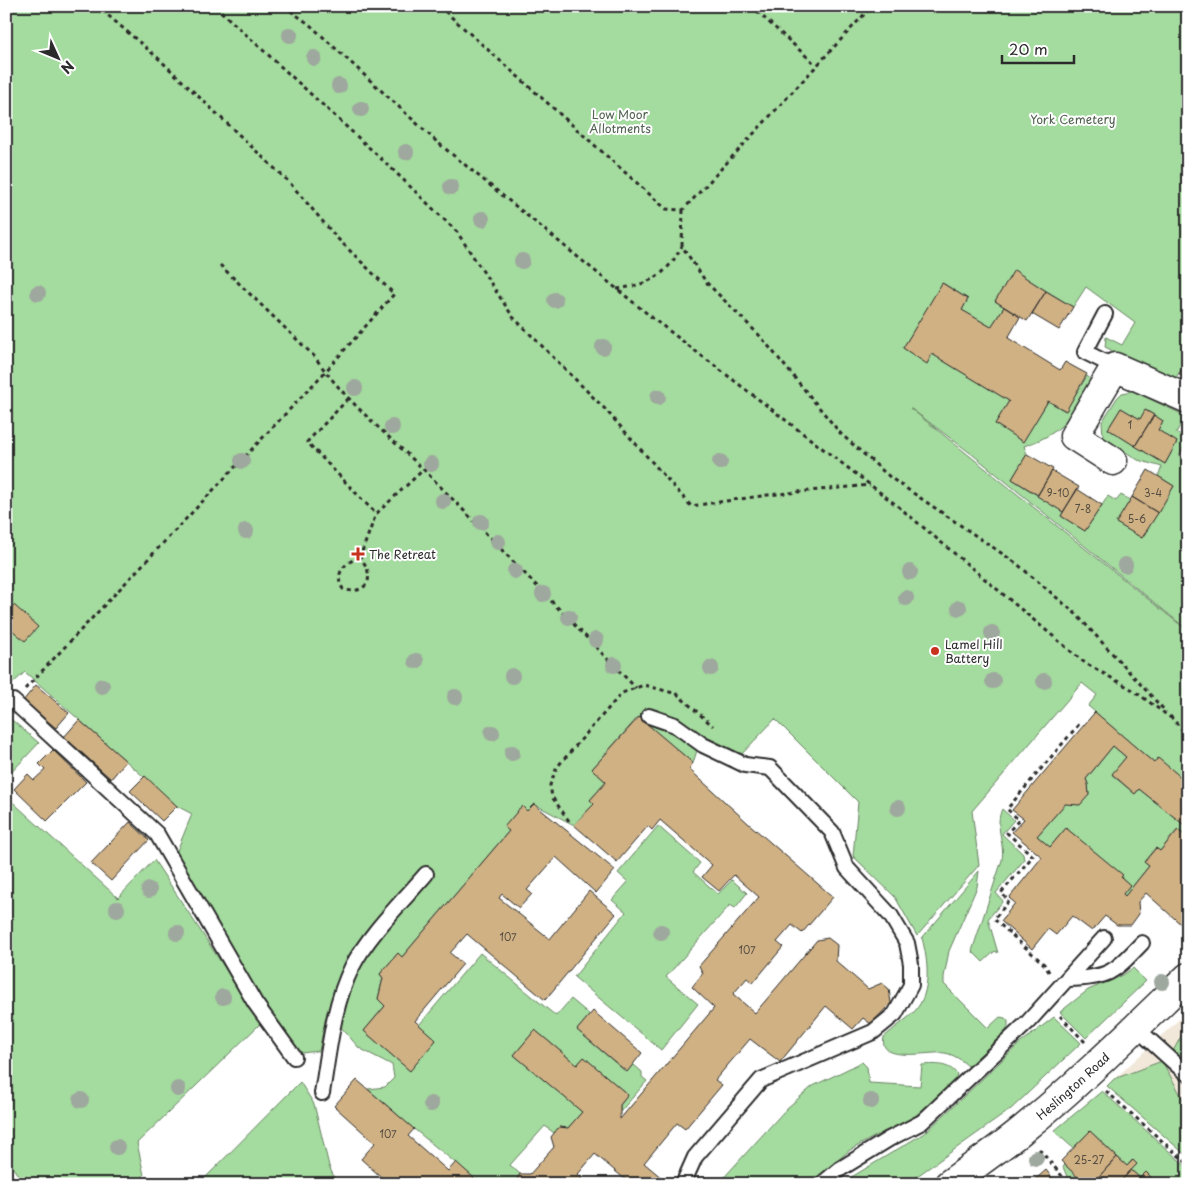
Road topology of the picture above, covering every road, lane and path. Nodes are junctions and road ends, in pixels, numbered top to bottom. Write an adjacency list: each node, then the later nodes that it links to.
1 (97, 6): 14 (path)
2 (214, 6): 19 (path)
3 (284, 6): 11 (path)
4 (439, 6): 8 (path)
5 (751, 6): 7 (path)
6 (872, 6): 7 (path)
7 (816, 65): 8 (path)
8 (683, 210): 9 (path)
9 (682, 246): 11 (path); 25 (path)
10 (220, 265): 14 (path)
11 (617, 289): 19 (path)
12 (1106, 314): 13 (lane)
13 (1115, 367): 16 (street); 17 (street)
14 (325, 372): 15 (path); 23 (path)
15 (348, 399): 18 (path); 20 (path)
16 (1188, 399)
17 (1113, 461)
18 (423, 470): 20 (path); 22 (path)
19 (871, 485): 25 (path)
20 (376, 514): 21 (path)
21 (360, 557): 21 (path)
22 (636, 688): 27 (path); 29 (path)
23 (13, 701): 37 (lane)
24 (649, 716): 43 (lane)
25 (1172, 718): 28 (path)
26 (1080, 723): 35 (path)
27 (716, 730)
28 (1188, 736)
29 (569, 821)
30 (426, 874): 40 (lane)
31 (1104, 938): 34 (lane)
32 (1142, 943): 34 (lane)
33 (1188, 977): 36 (street, Heslington Road)
34 (1068, 979): 35 (lane)
35 (1046, 1002): 38 (path); 44 (lane)
36 (1135, 1027): 38 (street, Heslington Road); 39 (lane)
37 (294, 1057)
38 (1094, 1067): 42 (path); 45 (street, Heslington Road)
39 (1187, 1076)
40 (322, 1093)
41 (1040, 1150): 46 (path)
42 (1188, 1164)
43 (683, 1184)
44 (822, 1184)
45 (949, 1184)
46 (1065, 1184)

